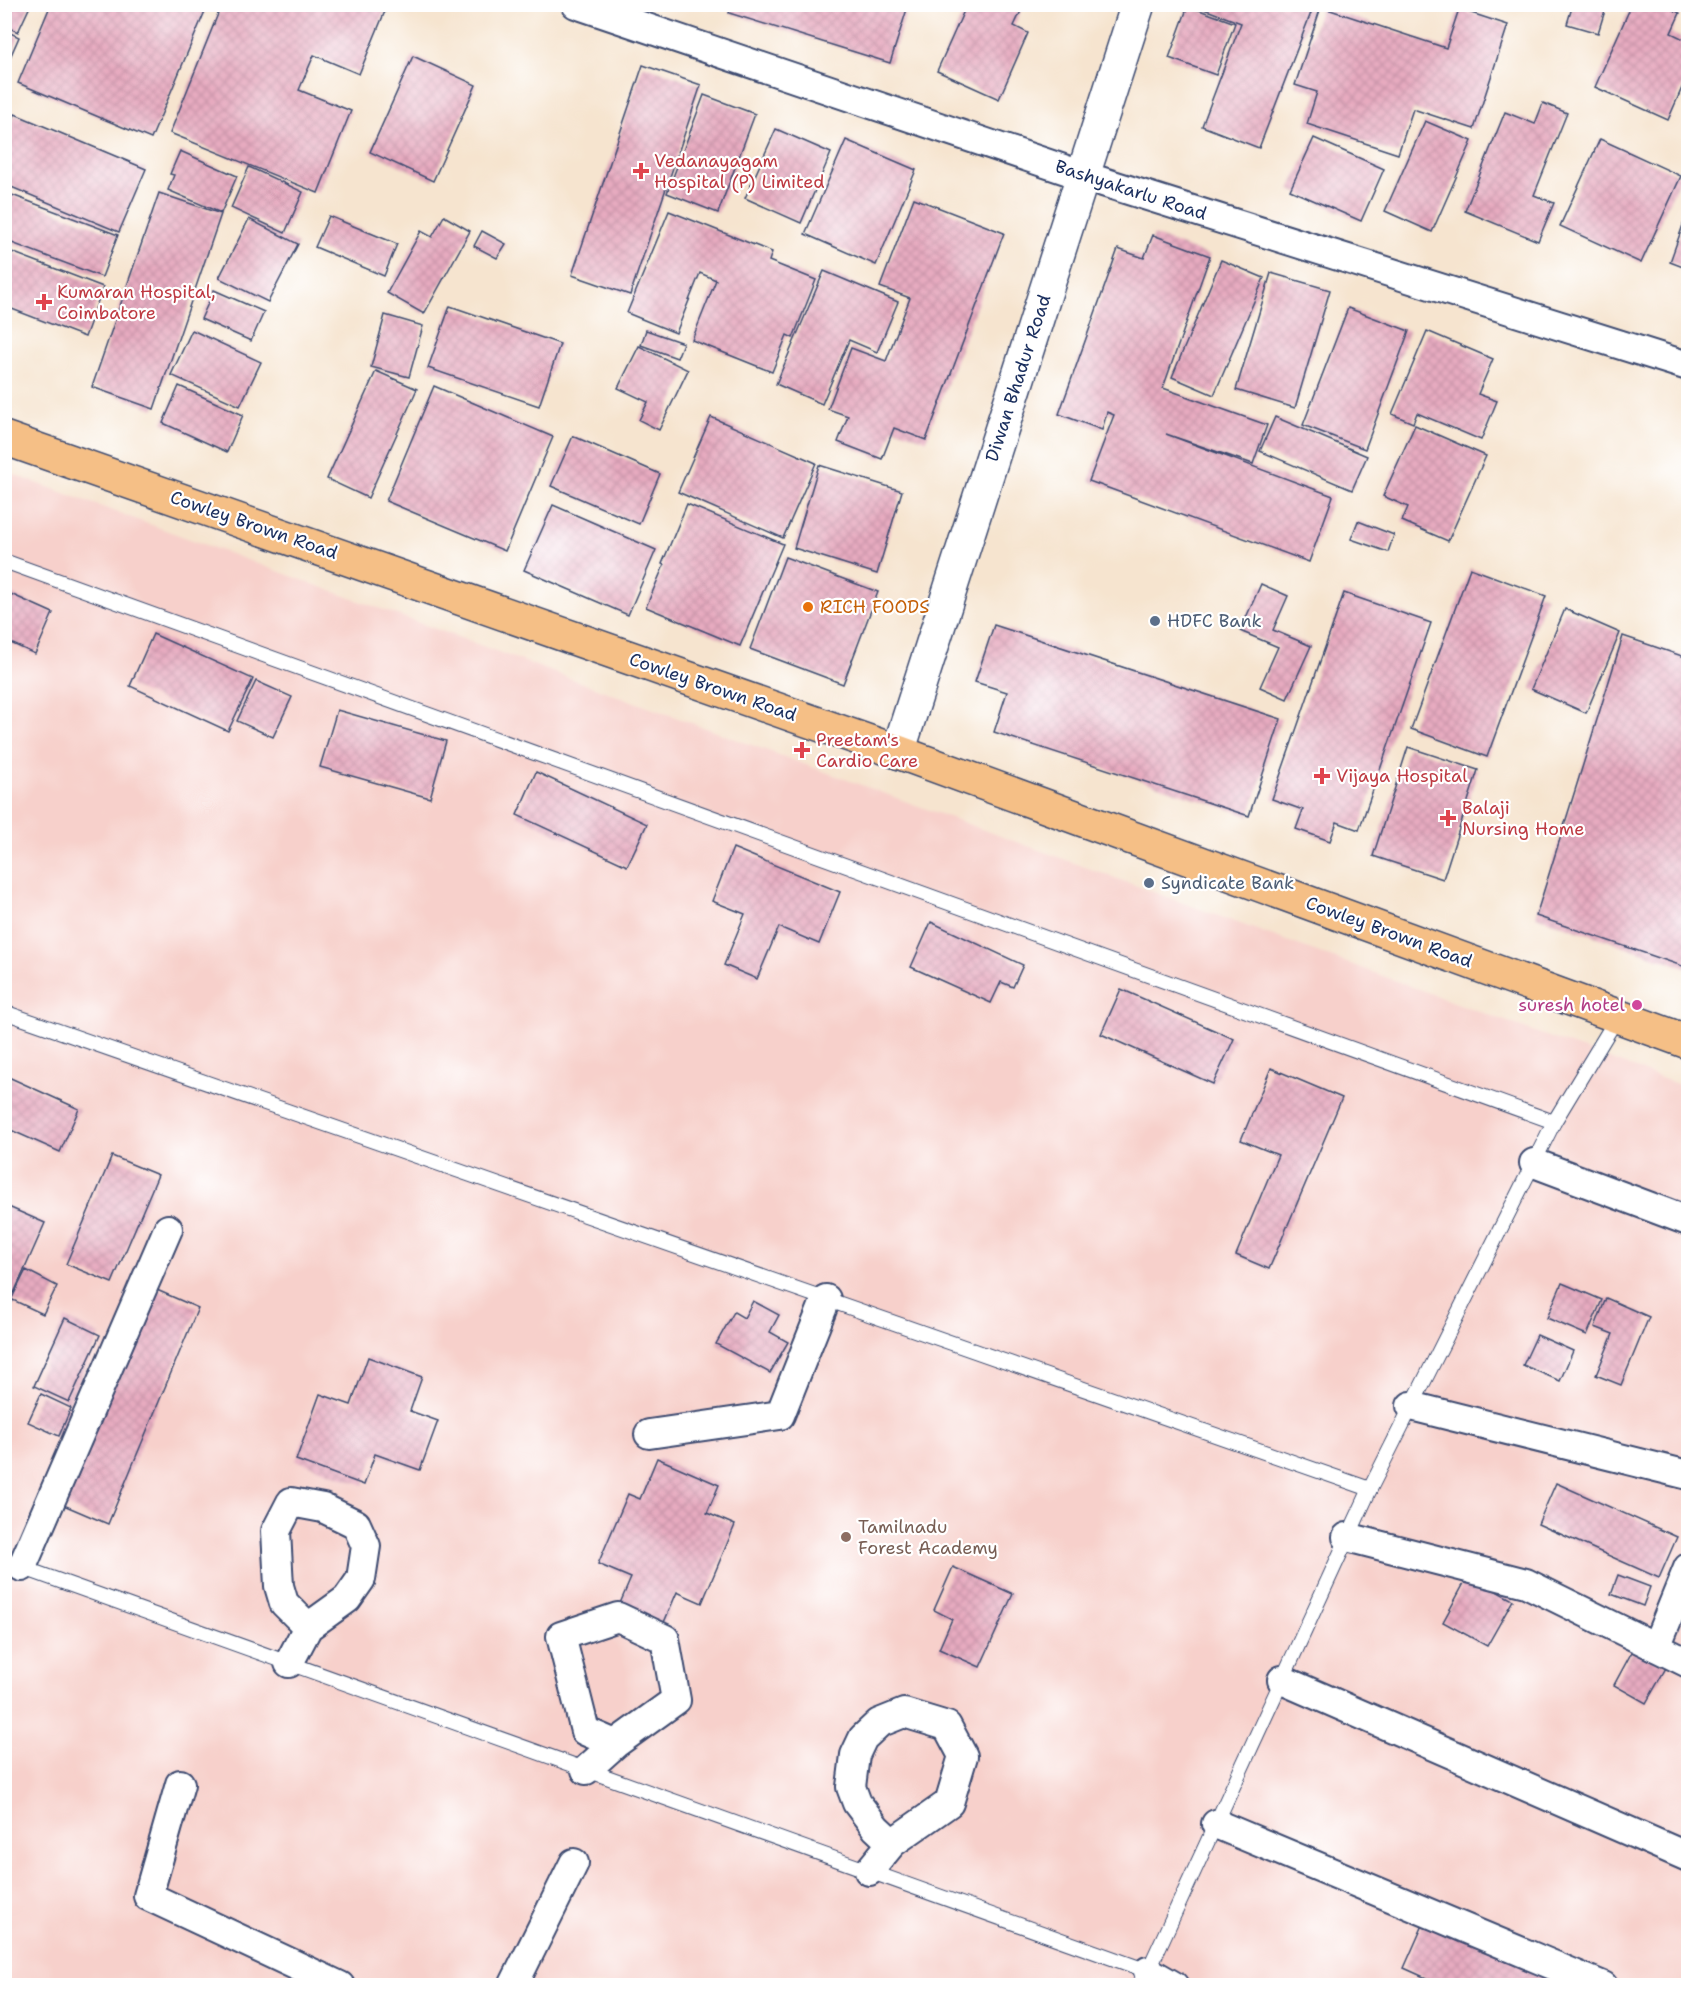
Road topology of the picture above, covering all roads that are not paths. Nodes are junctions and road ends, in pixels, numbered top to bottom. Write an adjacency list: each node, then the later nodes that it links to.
1 (576, 4): 3 (street, Bashyakarlu Road)
2 (1138, 4): 3 (street, Diwan Bhadur Road)
3 (1084, 176): 4 (street, Bashyakarlu Road); 7 (street, Diwan Bhadur Road)
4 (1689, 366)
5 (4, 438): 7 (main road, Cowley Brown Road)
6 (4, 561): 11 (lane)
7 (898, 752): 9 (main road, Cowley Brown Road)
8 (4, 1012): 15 (lane)
9 (1618, 1016): 10 (main road, Cowley Brown Road); 11 (lane)
10 (1689, 1042)
11 (1554, 1122): 12 (lane)
12 (1534, 1163): 13 (street); 16 (lane)
13 (1689, 1221)
14 (168, 1229): 21 (street)
15 (826, 1299): 17 (street); 19 (lane)
16 (1411, 1406): 18 (street); 19 (lane)
17 (650, 1434)
18 (1689, 1475)
19 (1370, 1488): 20 (lane)
20 (1347, 1537): 24 (street); 27 (lane)
21 (13, 1564): 25 (lane)
22 (1689, 1568): 24 (street)
23 (309, 1626): 25 (street)
24 (1656, 1647): 26 (street)
25 (289, 1663): 29 (lane)
26 (1689, 1663)
27 (1282, 1680): 31 (lane); 33 (street)
28 (615, 1744): 28 (street); 29 (street)
29 (586, 1770): 35 (lane)
30 (180, 1784): 37 (street)
31 (1216, 1824): 36 (lane); 40 (street)
32 (892, 1844): 32 (street); 35 (street)
33 (1689, 1857)
34 (573, 1863): 38 (street)
35 (869, 1871): 36 (lane)
36 (1143, 1978): 39 (street)
37 (340, 1986)
38 (513, 1986)
39 (1174, 1986)
40 (1603, 1986)

